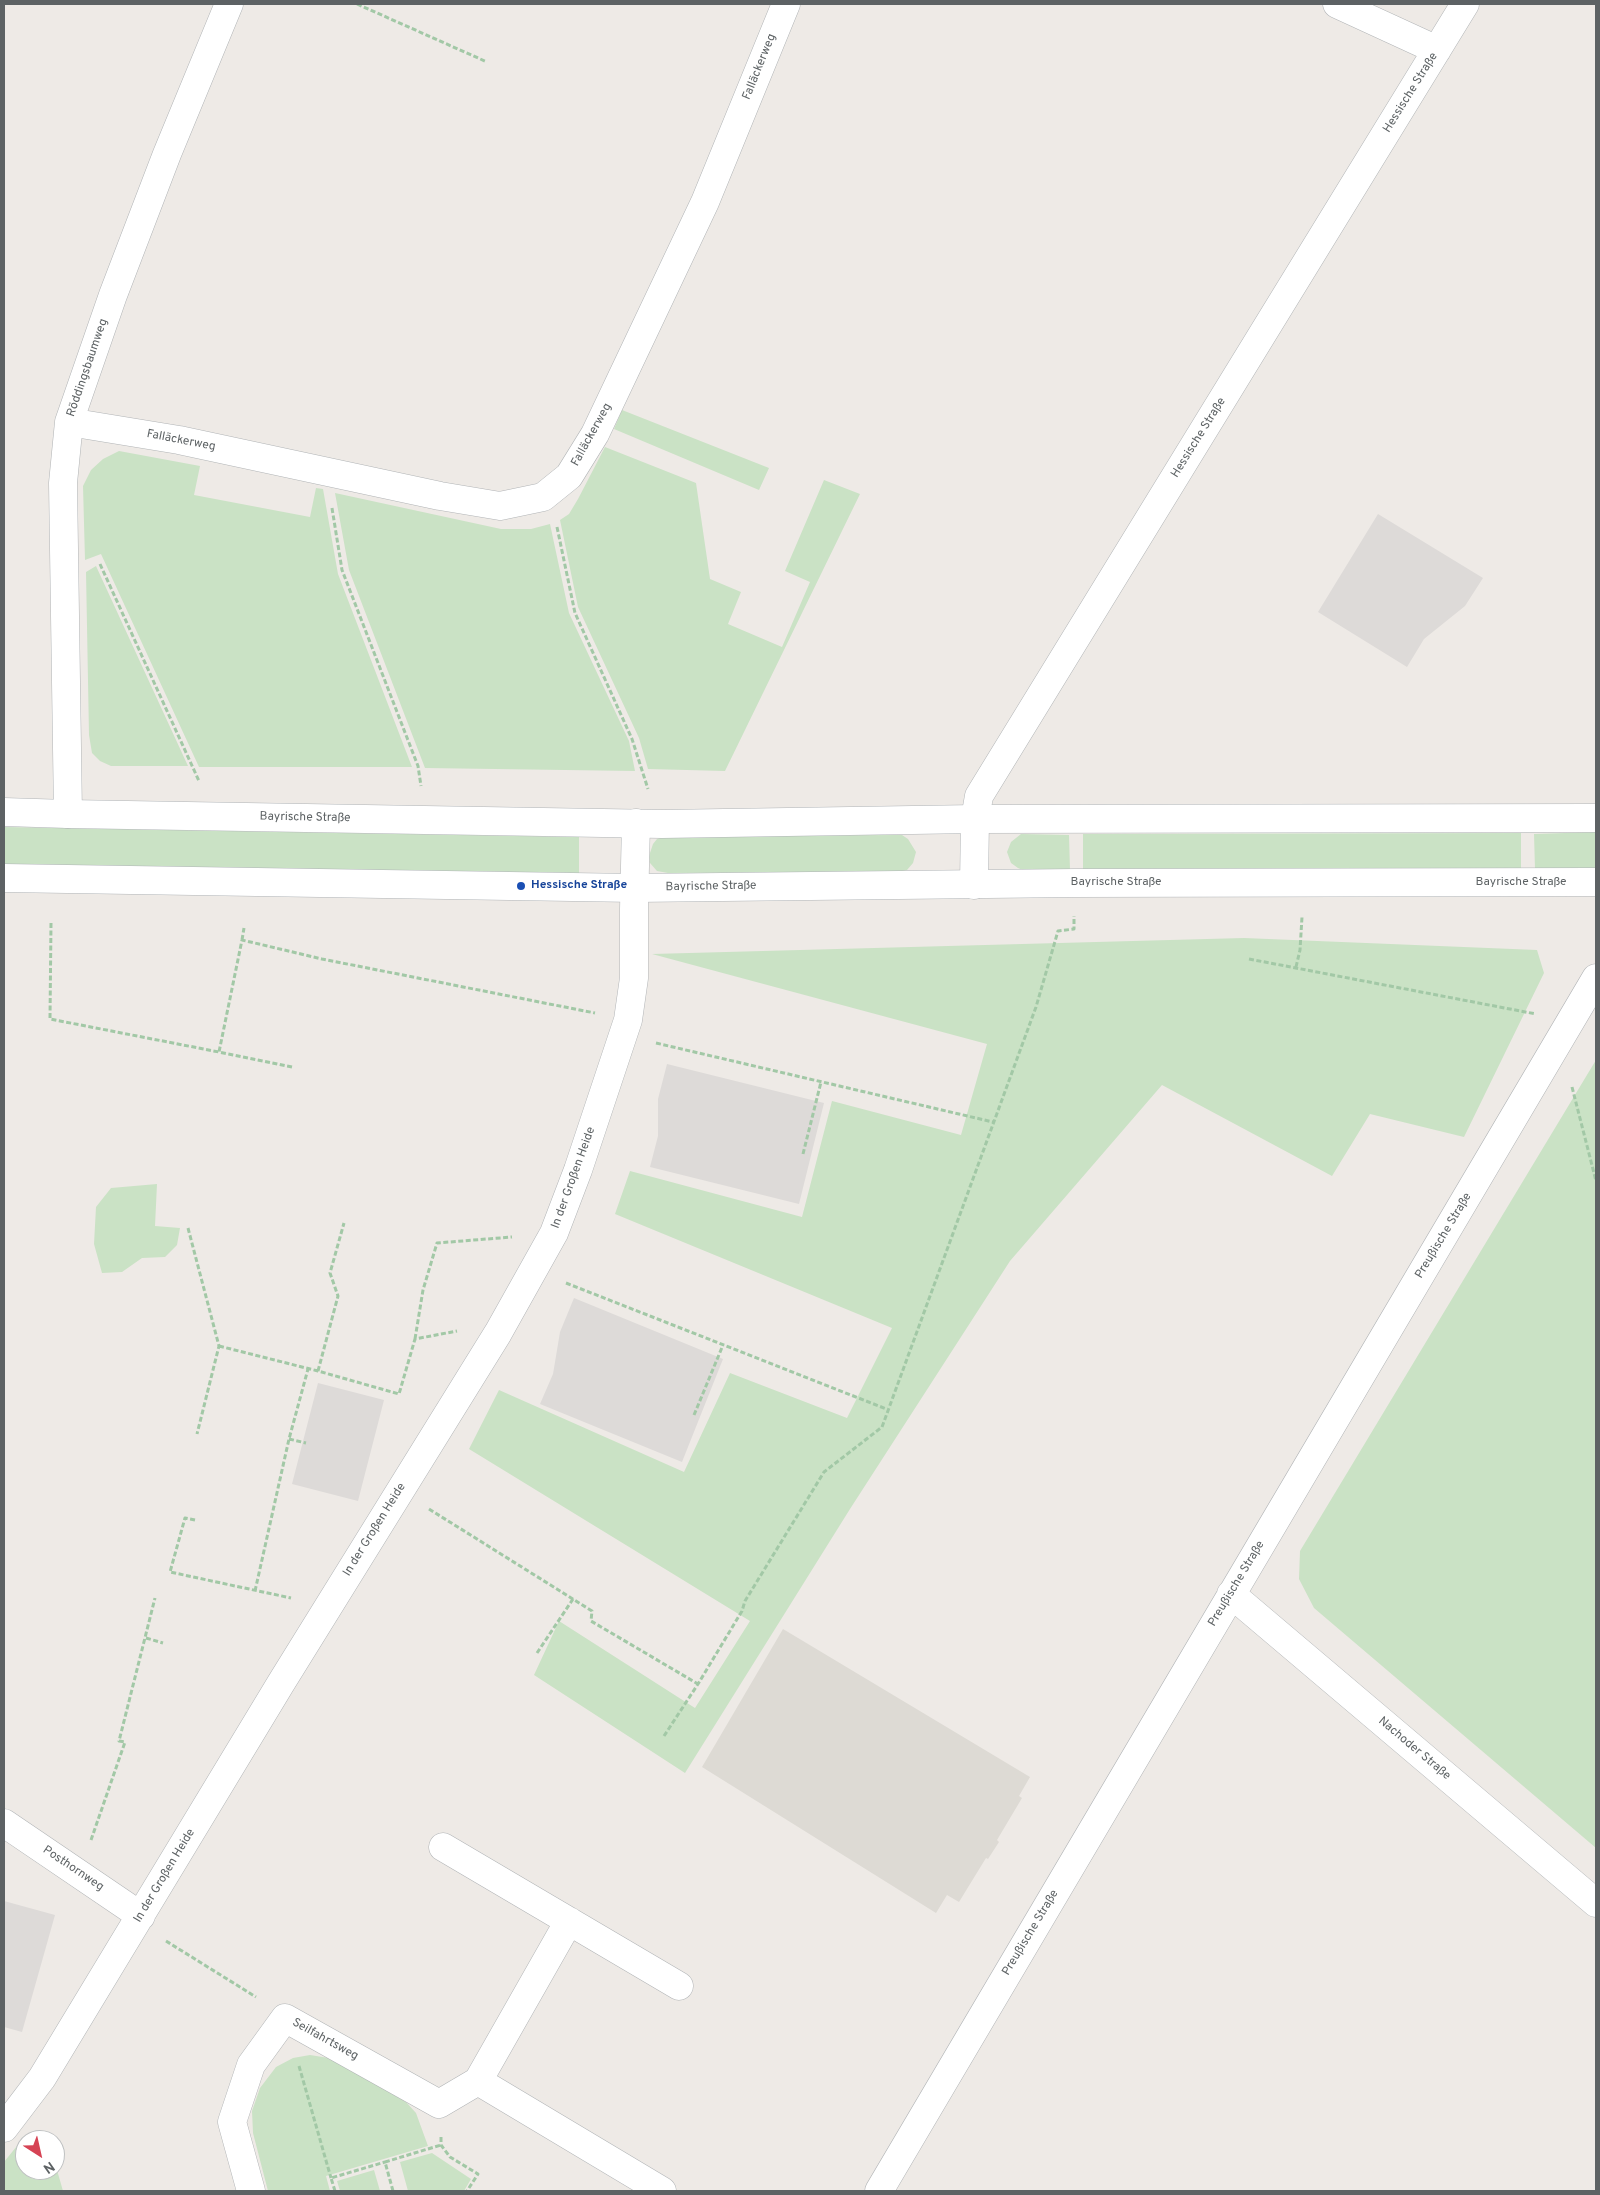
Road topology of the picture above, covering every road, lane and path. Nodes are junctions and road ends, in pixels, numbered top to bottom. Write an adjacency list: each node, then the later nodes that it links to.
1 (229, 4): 8 (street, Röddingsbaumweg)
2 (357, 4): 7 (path)
3 (786, 4): 10 (street, Falläckerweg)
4 (1336, 4): 6 (street)
5 (1465, 4): 6 (street, Hessische Straße)
6 (1437, 50): 17 (street, Hessische Straße)
7 (487, 62)
8 (69, 422): 9 (street, Falläckerweg); 11 (street, Röddingsbaumweg)
9 (328, 472): 10 (street, Falläckerweg); 18 (path)
10 (543, 497): 12 (path)
11 (65, 574): 14 (street, Röddingsbaumweg); 15 (path)
12 (641, 770)
13 (4, 812): 14 (street, Bayrische Straße)
14 (68, 814): 15 (street, Bayrische Straße)
15 (214, 816): 18 (street, Bayrische Straße)
16 (1596, 818): 17 (street, Bayrische Straße)
17 (975, 819): 19 (street, Bayrische Straße); 23 (street, Hessische Straße)
18 (426, 820): 19 (street, Bayrische Straße)
19 (636, 823): 24 (street)
20 (4, 878): 24 (street, Bayrische Straße)
21 (1596, 882): 22 (street, Bayrische Straße)
22 (1304, 884): 23 (street, Bayrische Straße); 30 (path)
23 (974, 885): 24 (street, Bayrische Straße)
24 (635, 888): 33 (street, In der Großen Heide)
25 (51, 923): 34 (path)
26 (244, 928): 28 (path)
27 (1058, 931): 38 (path)
28 (242, 940): 33 (path); 34 (path)
29 (1249, 959): 30 (path)
30 (1296, 967): 32 (path)
31 (1596, 978): 32 (street, Preußische Straße)
32 (1571, 1021): 59 (street, Preußische Straße)
33 (626, 1028): 36 (path); 43 (street, In der Großen Heide)
34 (219, 1052): 35 (path)
35 (292, 1067)
36 (821, 1082): 38 (path); 39 (path)
37 (1572, 1084): 40 (path)
38 (993, 1122): 51 (path)
39 (803, 1154)
40 (1596, 1181)
41 (344, 1223): 50 (path)
42 (188, 1228): 48 (path)
43 (554, 1233): 44 (street, In der Großen Heide); 46 (path)
44 (533, 1270): 45 (street, In der Großen Heide); 47 (path)
45 (498, 1333): 46 (path); 56 (street, In der Großen Heide)
46 (415, 1339): 50 (path)
47 (723, 1345): 51 (path); 52 (path)
48 (219, 1346): 49 (path); 53 (path)
49 (308, 1369): 50 (path); 54 (path)
50 (318, 1370)
51 (889, 1410): 66 (path)
52 (694, 1415)
53 (196, 1434)
54 (289, 1438): 55 (path); 58 (path)
55 (306, 1443)
56 (400, 1491): 61 (path); 62 (street, In der Großen Heide)
57 (195, 1520): 58 (path)
58 (254, 1591): 62 (path)
59 (1231, 1594): 71 (street, Nachoder Straße); 87 (street, Preußische Straße)
60 (155, 1598): 63 (path)
61 (573, 1599): 65 (path); 66 (path)
62 (329, 1606): 72 (street, In der Großen Heide)
63 (146, 1638): 64 (path); 70 (path)
64 (163, 1643)
65 (537, 1653)
66 (698, 1684): 67 (path)
67 (664, 1736)
68 (4, 1823): 70 (street, Posthornweg)
69 (443, 1846): 73 (street)
70 (80, 1874): 72 (street, Posthornweg)
71 (1596, 1903)
72 (141, 1916): 75 (path); 78 (street, In der Großen Heide)
73 (569, 1921): 74 (street); 76 (street)
74 (679, 1986)
75 (285, 2018): 77 (street, Seilfahrtsweg); 81 (path); 82 (street, Seilfahrtsweg)
76 (478, 2081): 77 (street); 86 (street)
77 (438, 2104): 79 (path)
78 (4, 2128)
79 (441, 2145): 80 (path); 85 (path)
80 (385, 2162): 81 (path); 84 (path)
81 (331, 2178): 83 (path)
82 (251, 2191)
83 (335, 2191)
84 (393, 2191)
85 (468, 2191)
86 (662, 2191)
87 (879, 2191)

